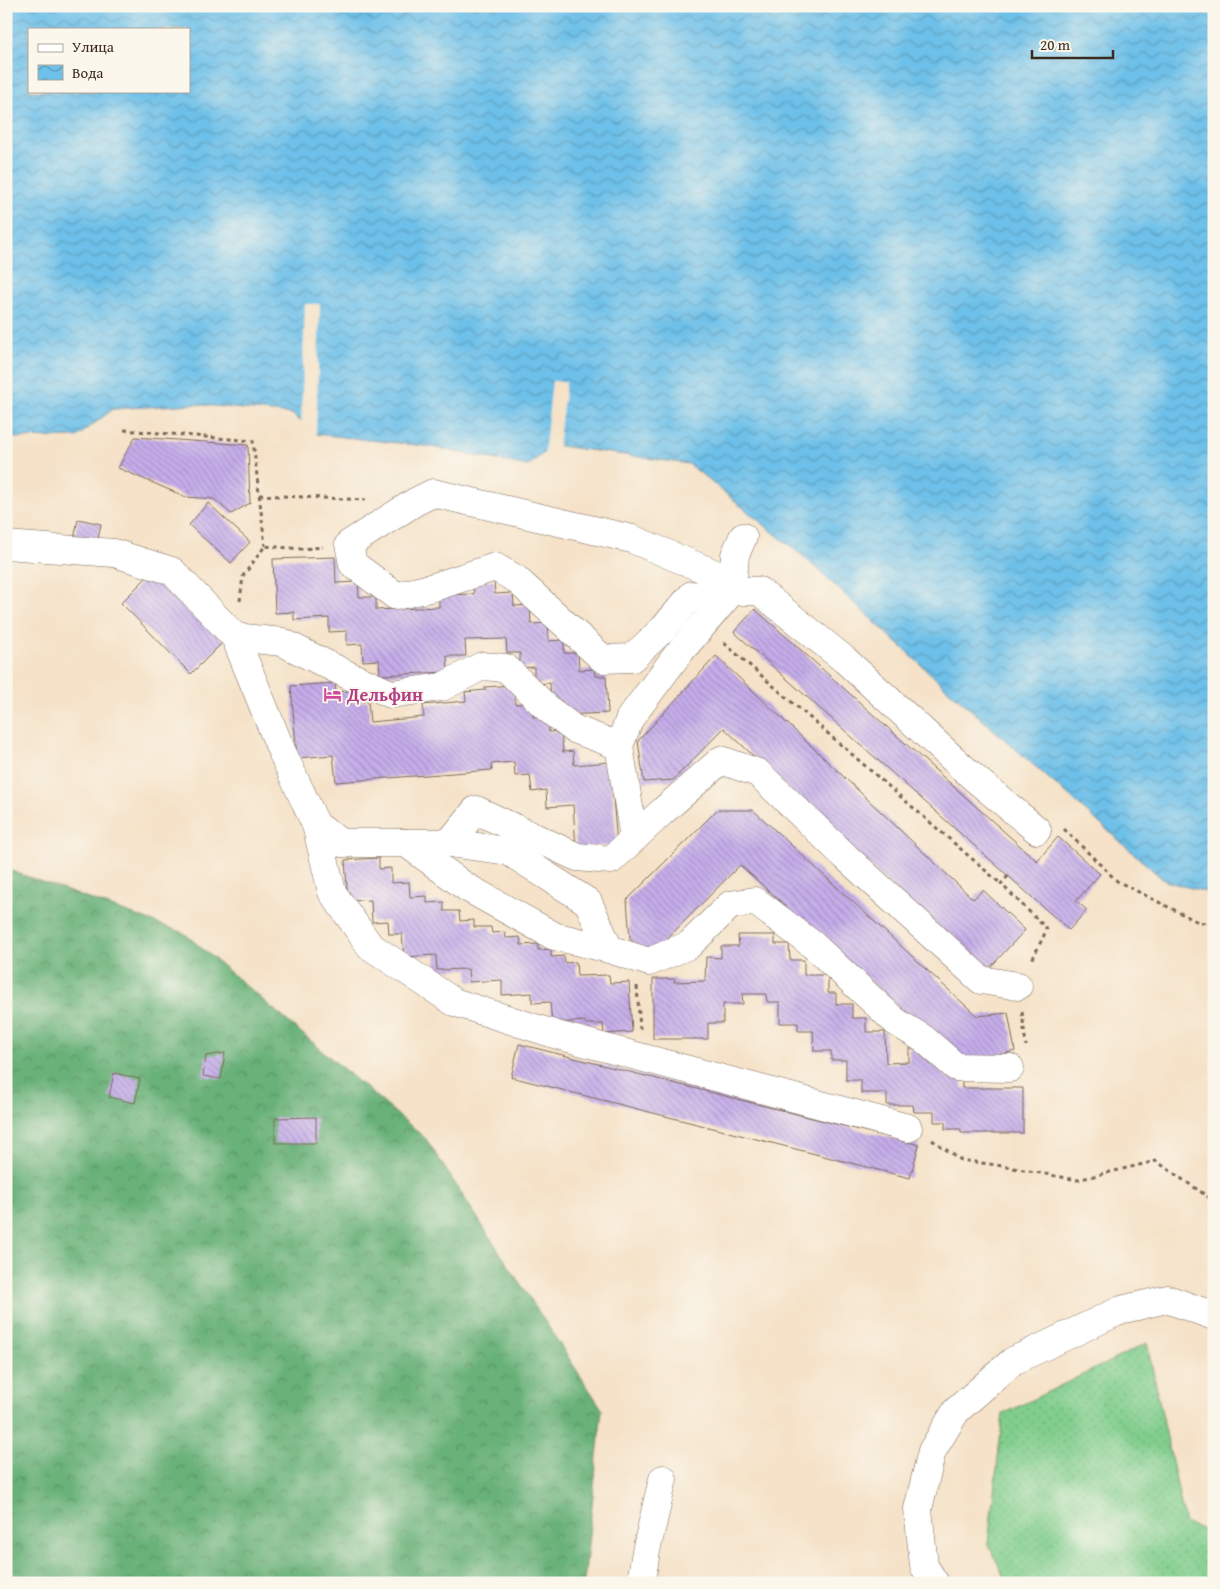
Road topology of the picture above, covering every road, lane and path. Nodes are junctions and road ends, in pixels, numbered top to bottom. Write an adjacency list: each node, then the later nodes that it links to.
1 (124, 430): 5 (path)
2 (743, 537): 7 (lane)
3 (349, 544): 5 (path); 7 (lane); 7 (lane)
4 (6, 545): 9 (lane)
5 (265, 546): 6 (path)
6 (243, 576)
7 (729, 591): 8 (lane); 12 (lane)
8 (703, 625): 10 (lane); 17 (path)
9 (235, 636): 10 (lane); 11 (lane)
10 (619, 746): 13 (lane)
11 (316, 825): 14 (lane); 22 (lane)
12 (1037, 830)
13 (634, 838): 15 (lane); 21 (lane)
14 (406, 843): 15 (lane); 19 (lane)
15 (449, 843): 19 (lane)
16 (1117, 881): 18 (path)
17 (1001, 884)
18 (1214, 924)
19 (609, 949): 20 (lane)
20 (636, 958): 22 (path); 23 (lane)
21 (1018, 986)
22 (641, 1058): 24 (lane)
23 (1010, 1068)
24 (908, 1128): 25 (path)
25 (1214, 1201)
26 (1214, 1316): 29 (lane)
27 (663, 1479): 28 (lane)
28 (641, 1583)
29 (935, 1583)

